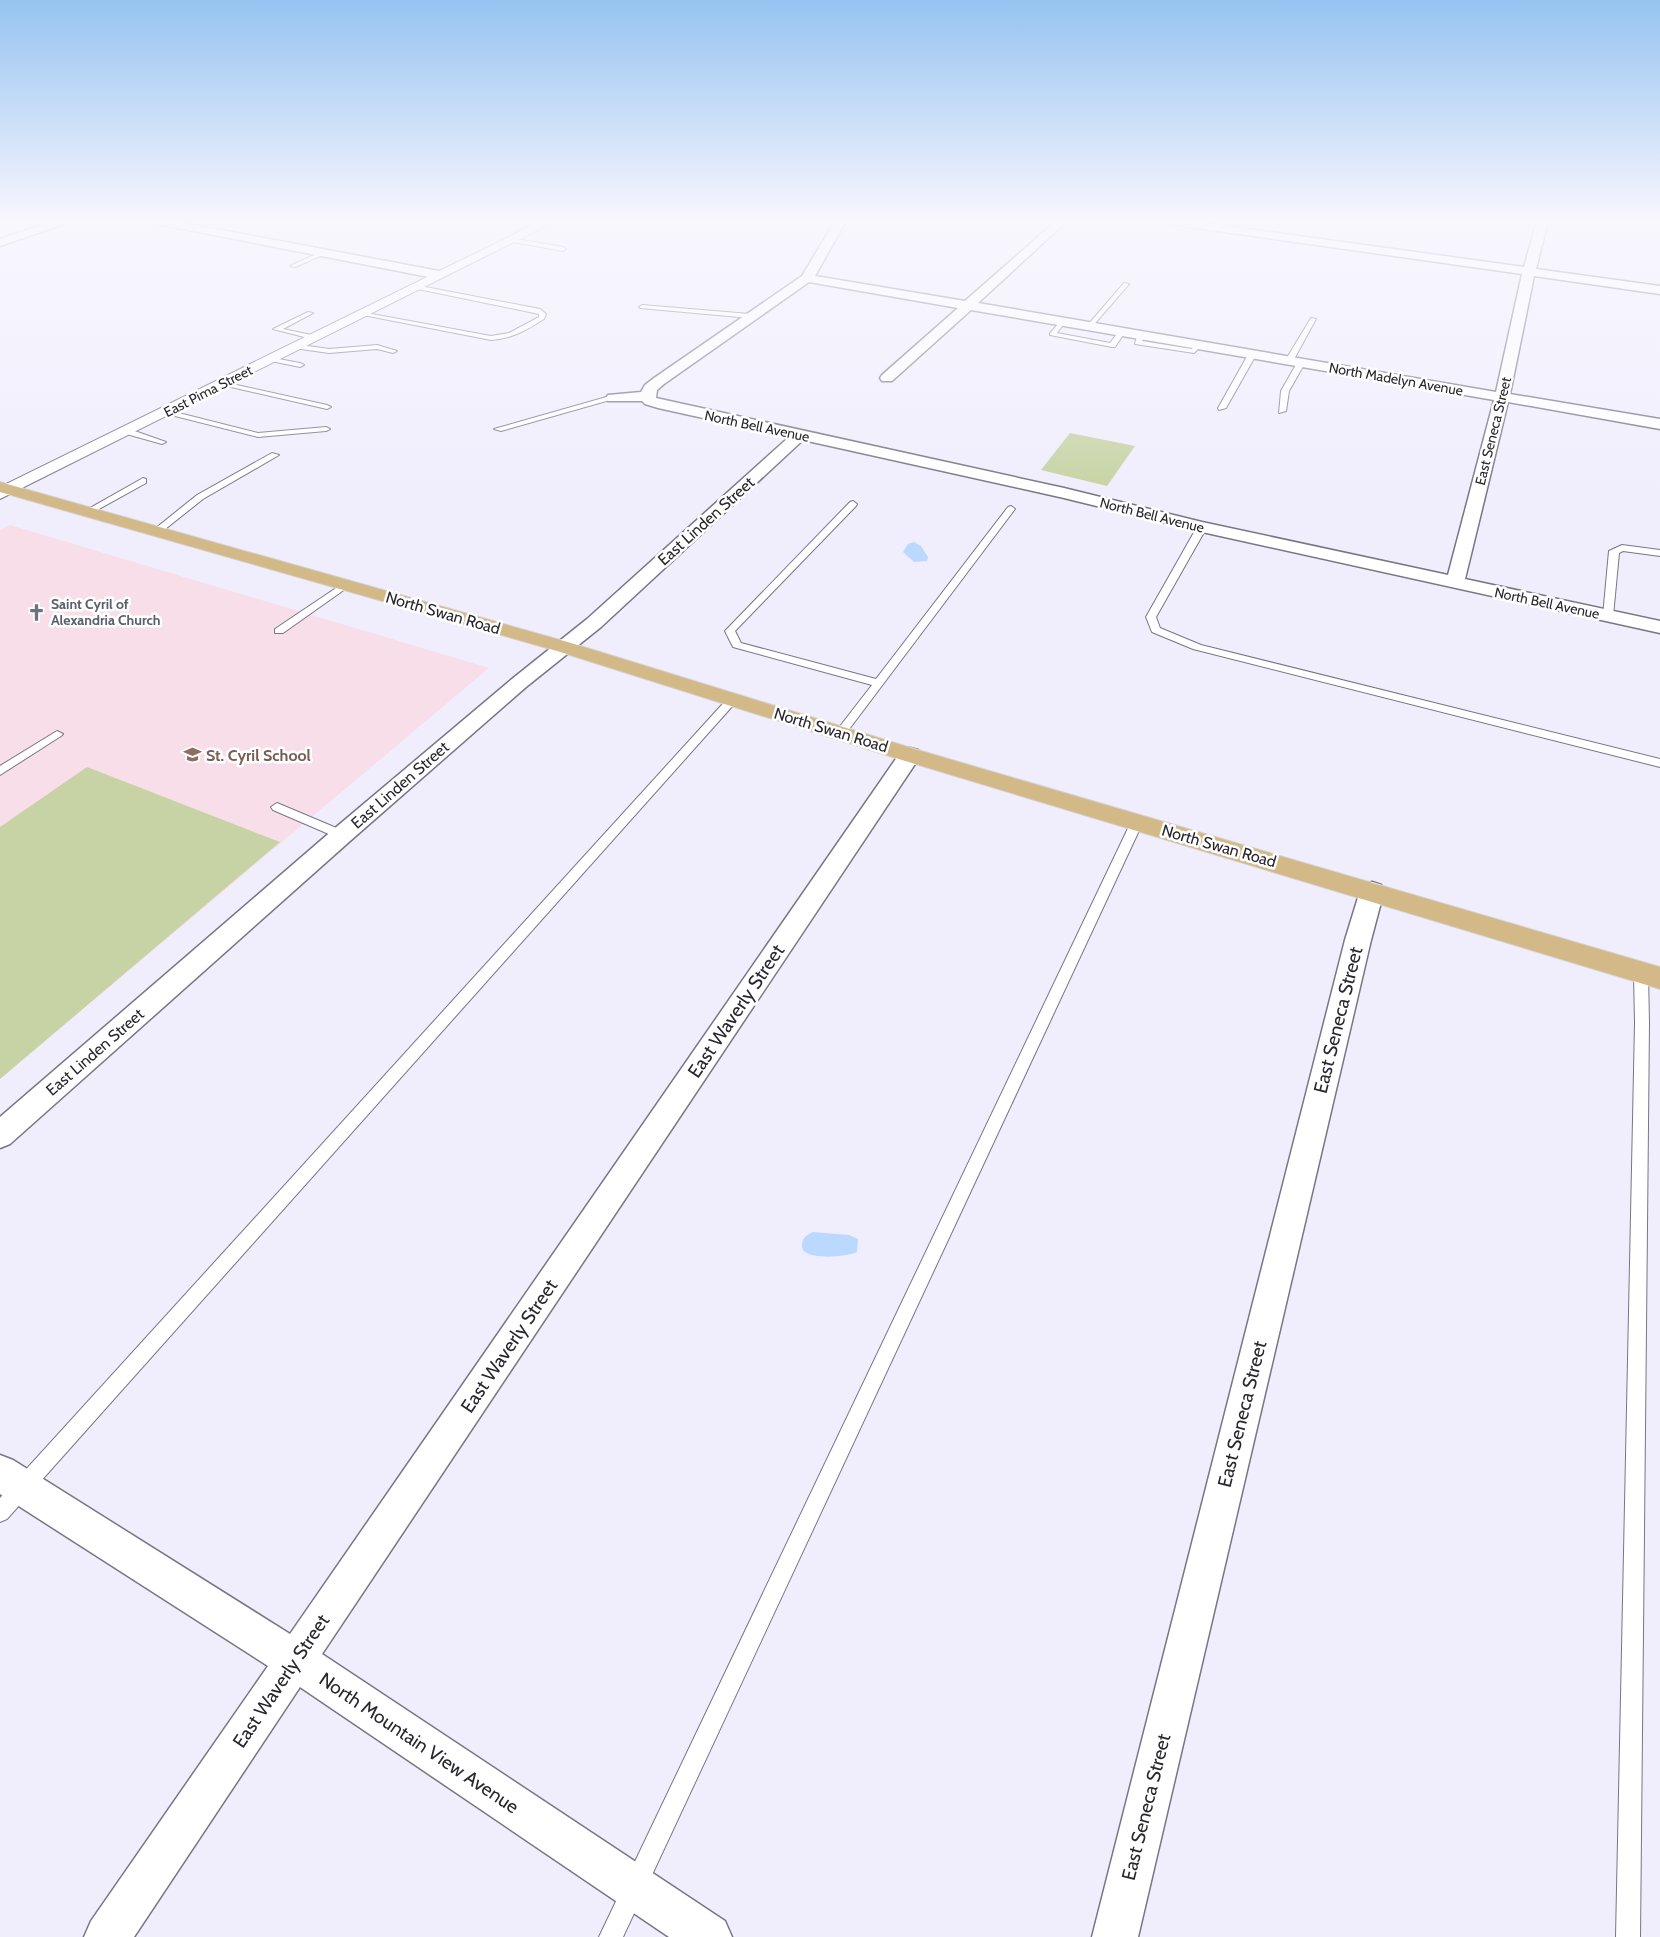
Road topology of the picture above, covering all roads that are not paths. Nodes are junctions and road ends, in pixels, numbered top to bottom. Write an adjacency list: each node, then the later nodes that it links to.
1 (366, 311): 10 (street, East Pima Street)
2 (540, 311): 10 (lane)
3 (700, 311): 11 (lane)
4 (757, 311): 11 (street)
5 (961, 311): 23 (street)
6 (999, 311): 13 (street, North Madelyn Avenue)
7 (1102, 311): 14 (lane)
8 (1520, 311): 26 (street, East Seneca Street)
9 (310, 313): 16 (lane)
10 (361, 314): 16 (street, East Pima Street)
11 (750, 316): 25 (street)
12 (1313, 319): 21 (lane)
13 (1062, 322): 14 (street, North Madelyn Avenue); 15 (lane)
14 (1089, 327): 15 (street, North Madelyn Avenue)
15 (1121, 332): 19 (street, North Madelyn Avenue)
16 (313, 338): 17 (street, East Pima Street)
17 (297, 346): 18 (lane); 20 (street, East Pima Street)
18 (393, 351)
19 (1252, 355): 21 (street, North Madelyn Avenue); 29 (lane)
20 (271, 359): 22 (lane); 24 (street, East Pima Street)
21 (1295, 362): 26 (street, North Madelyn Avenue); 31 (lane)
22 (300, 365)
23 (887, 378)
24 (222, 383): 28 (lane); 30 (street, East Pima Street)
25 (646, 396): 27 (street); 36 (street, North Bell Avenue)
26 (1502, 397): 32 (street, North Madelyn Avenue); 47 (street, East Seneca Street)
27 (613, 398): 34 (lane)
28 (326, 407)
29 (1222, 408)
30 (166, 411): 33 (lane); 35 (street, East Pima Street)
31 (1282, 411)
32 (1660, 424)
33 (326, 429)
34 (498, 429)
35 (126, 432): 37 (lane); 40 (street, East Pima Street)
36 (799, 436): 44 (street, North Bell Avenue); 52 (street, East Linden Street)
37 (162, 442)
38 (275, 455): 45 (lane)
39 (142, 481): 43 (lane)
40 (3, 490): 43 (main road, North Swan Road)
41 (853, 504): 53 (lane)
42 (1010, 509): 53 (lane)
43 (87, 512): 45 (main road, North Swan Road)
44 (1202, 527): 47 (street, North Bell Avenue); 58 (lane)
45 (156, 532): 48 (main road, North Swan Road)
46 (1660, 553): 49 (lane)
47 (1455, 582): 49 (street, North Bell Avenue)
48 (345, 585): 51 (lane); 52 (main road, North Swan Road)
49 (1608, 616): 50 (street, North Bell Avenue)
50 (1660, 627)
51 (279, 631)
52 (564, 647): 54 (main road, North Swan Road); 62 (street, East Linden Street)
53 (878, 683): 56 (lane)
54 (732, 700): 56 (main road, North Swan Road); 66 (lane)
55 (57, 734): 59 (lane)
56 (840, 734): 57 (main road, North Swan Road)
57 (910, 755): 61 (main road, North Swan Road); 67 (street, East Waverly Street)
58 (1660, 763)
59 (0, 771)
60 (277, 807): 62 (lane)
61 (1137, 822): 63 (main road, North Swan Road); 68 (lane)
62 (342, 835): 65 (street, East Linden Street)
63 (1372, 891): 64 (main road, North Swan Road); 72 (street, East Seneca Street)
64 (1651, 976): 73 (lane)
65 (0, 1135)
66 (7, 1491): 67 (street, North Mountain View Avenue)
67 (295, 1660): 68 (street, North Mountain View Avenue); 69 (street, East Waverly Street)
68 (634, 1887): 70 (lane); 71 (street, North Mountain View Avenue)
69 (107, 1937)
70 (611, 1937)
71 (709, 1937)
72 (1115, 1937)
73 (1628, 1937)

